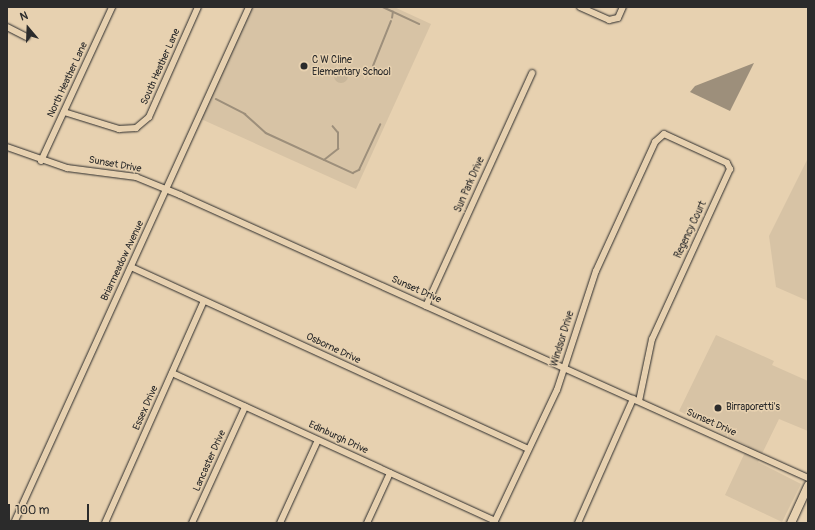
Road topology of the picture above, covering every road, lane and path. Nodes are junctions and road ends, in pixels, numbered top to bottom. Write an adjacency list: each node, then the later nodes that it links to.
1 (112, 7): 9 (street, North Heather Lane)
2 (198, 7): 9 (street, South Heather Lane)
3 (249, 7): 13 (street, Briarmeadow Avenue)
4 (580, 7): 5 (street)
5 (623, 7)
6 (7, 27): 7 (street)
7 (27, 37)
8 (532, 73): 16 (street, Sun Park Drive)
9 (64, 112): 12 (street, North Heather Lane)
10 (8, 149): 12 (street, Sunset Drive)
11 (647, 159): 17 (street, Windsor Drive); 19 (street, Regency Court)
12 (41, 161): 13 (street, Sunset Drive)
13 (166, 189): 14 (street, Briarmeadow Avenue); 16 (street, Sunset Drive)
14 (131, 268): 15 (street, Osborne Drive); 27 (street, Briarmeadow Avenue)
15 (204, 301): 18 (street, Essex Drive); 22 (street, Osborne Drive)
16 (426, 306): 17 (street, Sunset Drive)
17 (566, 368): 19 (street, Sunset Drive); 22 (street, Windsor Drive)
18 (172, 373): 20 (street, Edinburgh Drive); 28 (street, Essex Drive)
19 (636, 400): 24 (street, Sunset Drive); 32 (street, Regency Court)
20 (245, 406): 21 (street, Edinburgh Drive); 29 (street, Lancaster Drive)
21 (318, 440): 23 (street, Edinburgh Drive); 30 (street)
22 (528, 449): 26 (street, Windsor Drive)
23 (390, 473): 26 (street, Edinburgh Drive); 31 (street)
24 (808, 478)
25 (808, 486): 33 (main road)
26 (495, 522)
27 (14, 523)
28 (105, 523)
29 (192, 523)
30 (280, 523)
31 (367, 523)
32 (578, 523)
33 (791, 523)

